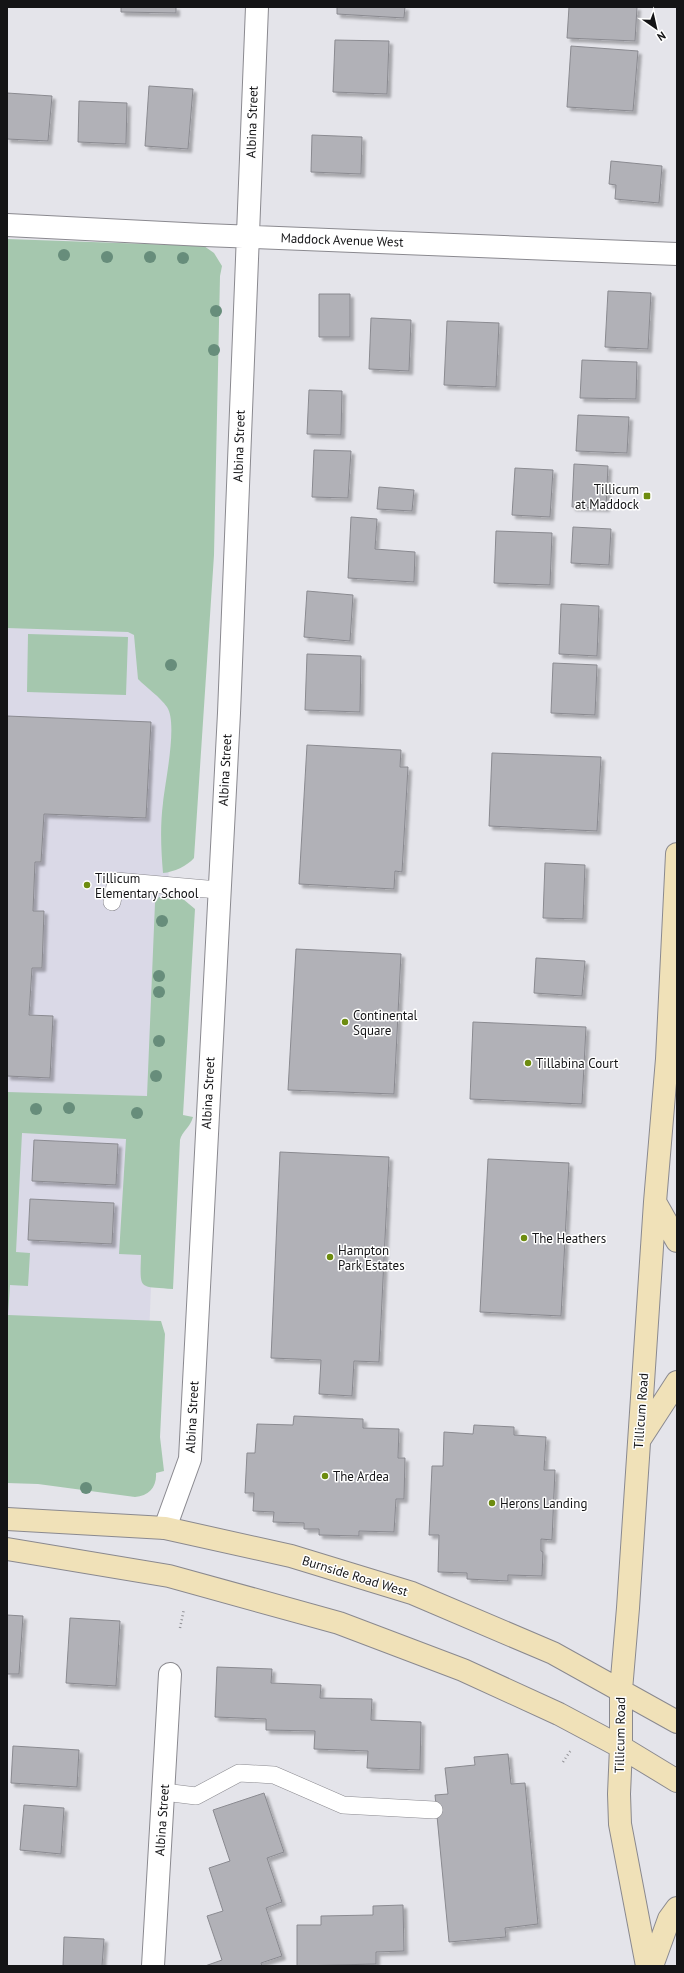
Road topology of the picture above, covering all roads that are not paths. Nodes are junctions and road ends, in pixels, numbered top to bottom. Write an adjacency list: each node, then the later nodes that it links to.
1 (257, 7): 3 (street, Albina Street)
2 (7, 225): 3 (street, Maddock Avenue West)
3 (247, 236): 4 (street, Maddock Avenue West); 6 (street, Albina Street)
4 (677, 254)
5 (677, 854): 8 (main road, Tillicum Road)
6 (218, 890): 7 (lane); 13 (street, Albina Street)
7 (112, 902)
8 (655, 1202): 9 (main road); 11 (main road, Tillicum Road)
9 (677, 1240)
10 (677, 1382): 11 (main road)
11 (640, 1440): 16 (main road, Tillicum Road)
12 (7, 1519): 13 (main road, Burnside Road West)
13 (165, 1528): 16 (main road, Burnside Road West)
14 (7, 1549): 18 (main road)
15 (170, 1674): 20 (street, Albina Street)
16 (621, 1690): 17 (main road, Burnside Road West); 18 (main road, Tillicum Road)
17 (677, 1722)
18 (621, 1747): 19 (main road); 24 (main road, Tillicum Road)
19 (677, 1781)
20 (164, 1792): 21 (lane); 23 (street, Albina Street)
21 (434, 1810)
22 (677, 1908): 25 (main road)
23 (153, 1966)
24 (647, 1966)
25 (652, 1966)

